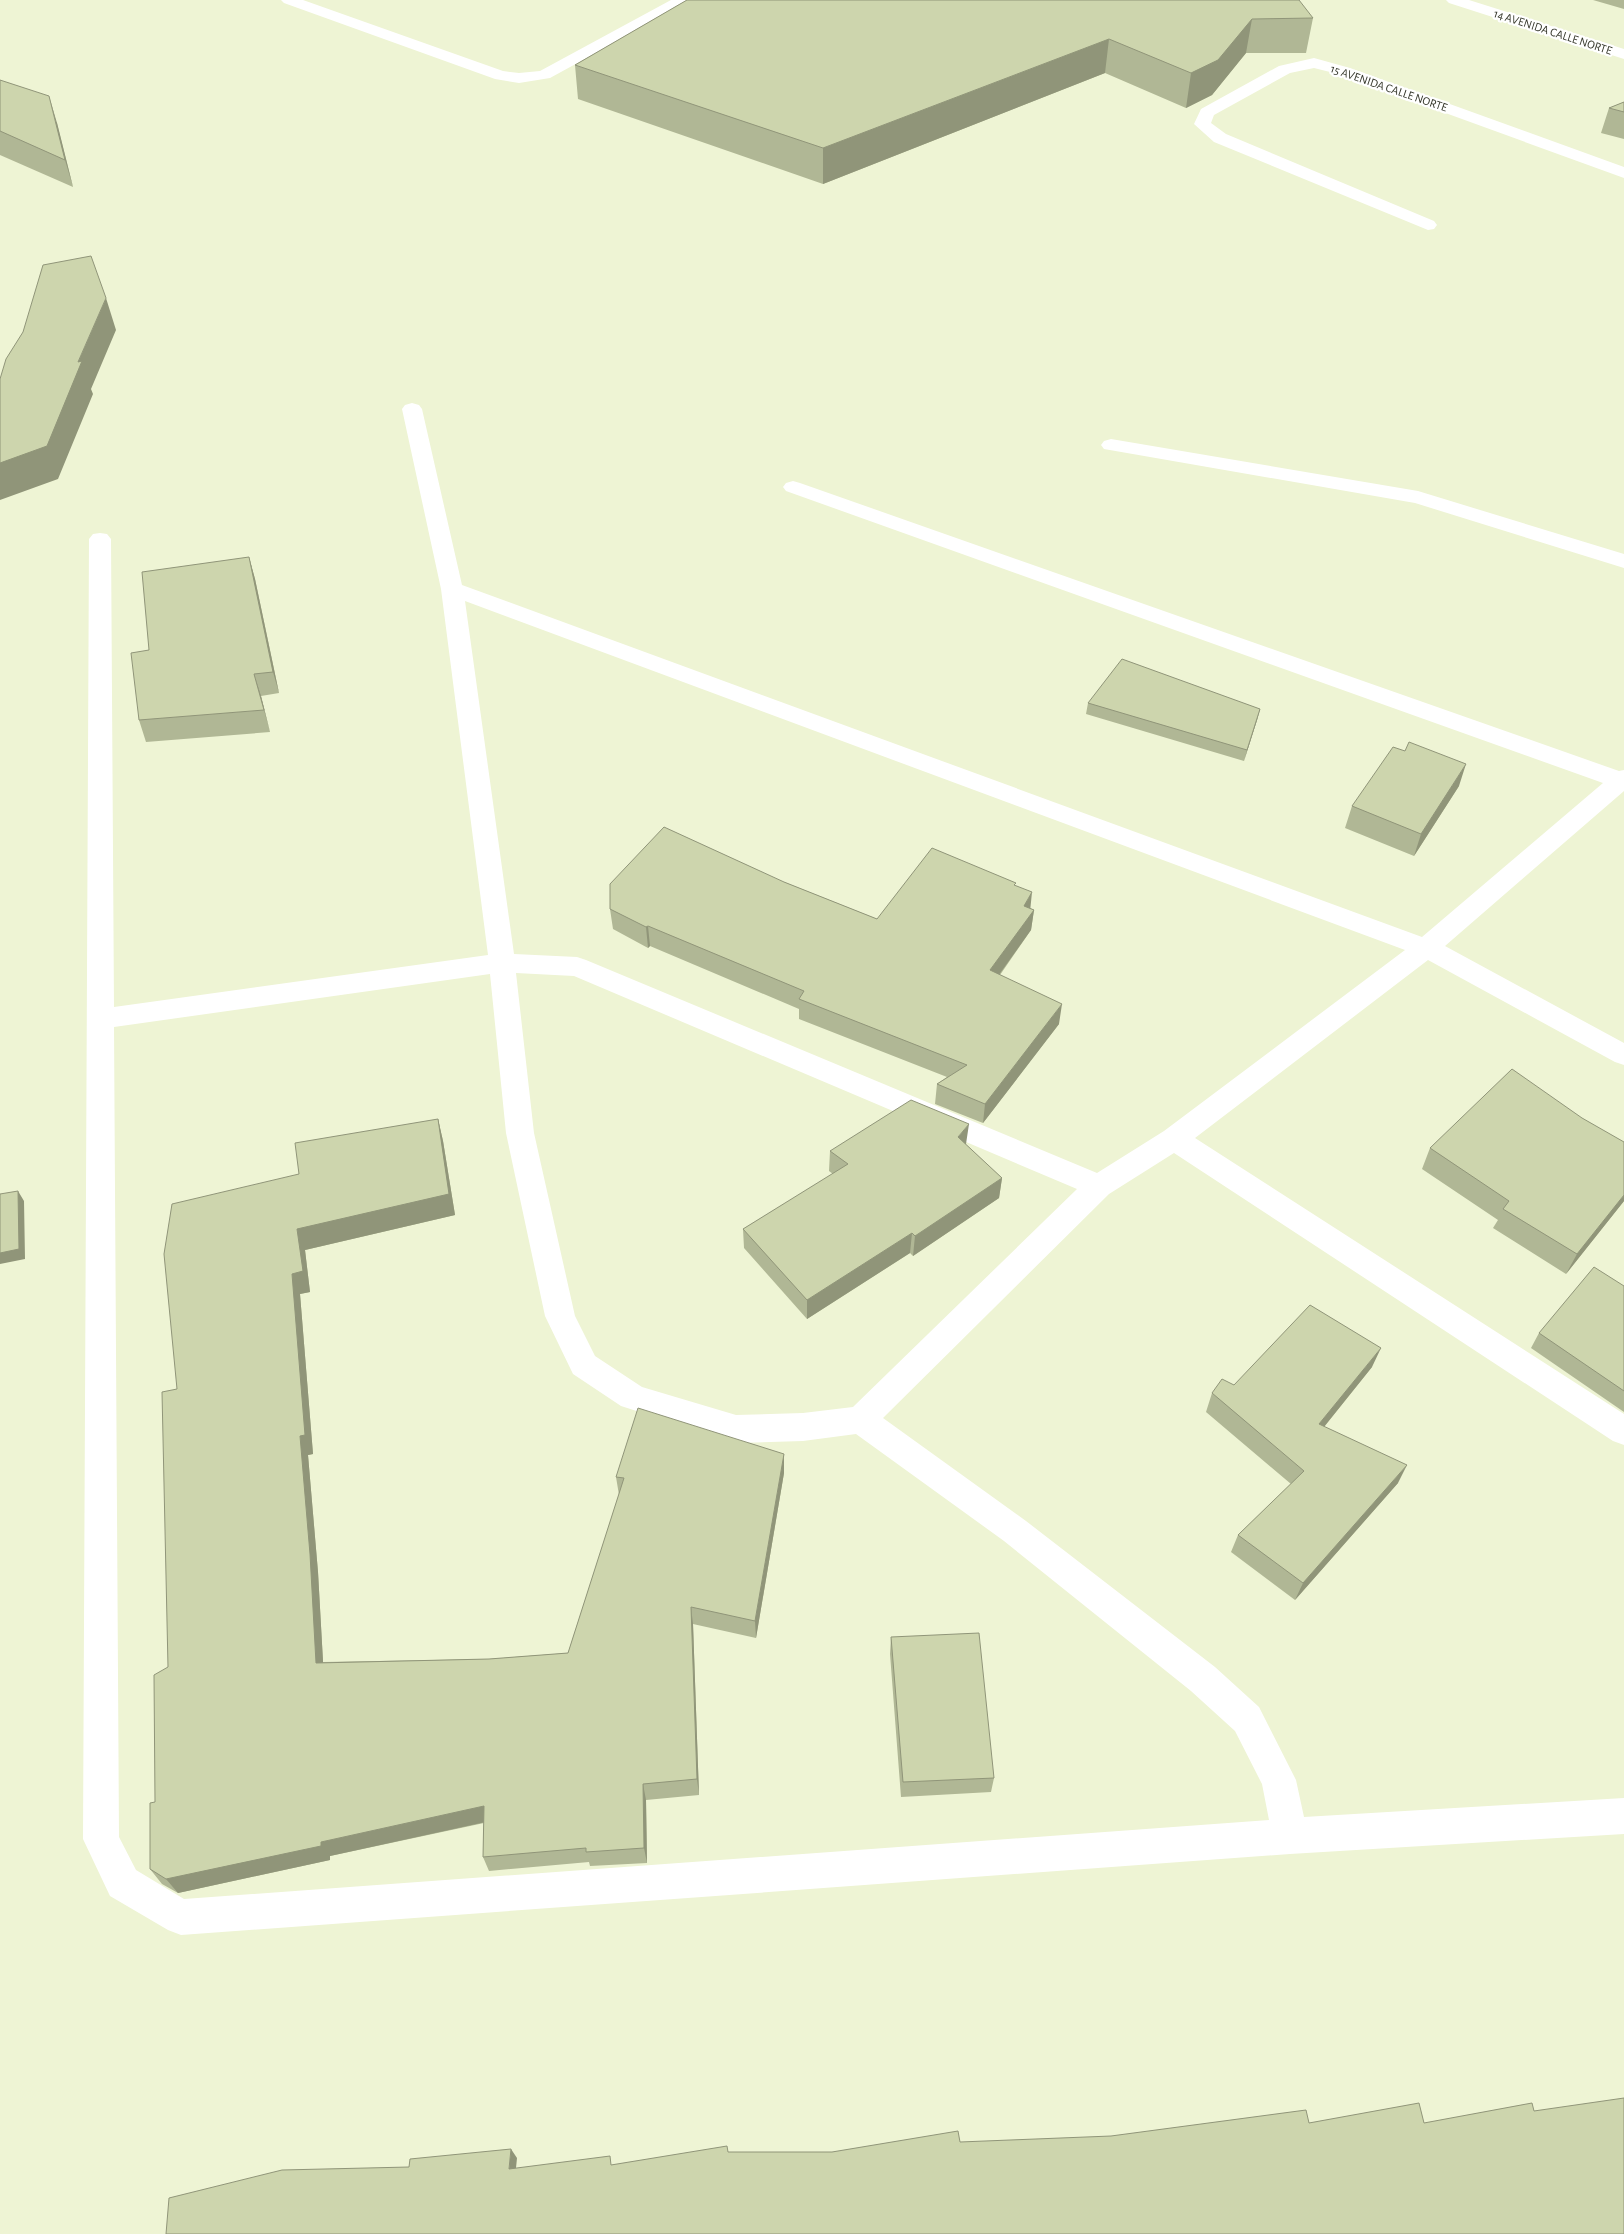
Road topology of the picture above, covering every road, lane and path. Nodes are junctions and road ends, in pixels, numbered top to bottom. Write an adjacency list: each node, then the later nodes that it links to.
1 (288, 0): 2 (street)
2 (682, 0)
3 (1454, 0): 4 (street, 14 AVENIDA CALLE NORTE)
4 (1624, 54)
5 (1624, 173): 6 (street, 15 AVENIDA CALLE NORTE)
6 (1428, 225)
7 (412, 410): 12 (street)
8 (1111, 445): 11 (street)
9 (793, 487): 13 (street)
10 (100, 540): 16 (street)
11 (1624, 561)
12 (452, 589): 14 (street); 15 (street)
13 (1623, 780): 14 (street)
14 (1426, 948): 17 (street); 18 (street)
15 (502, 963): 16 (street); 19 (street); 20 (street)
16 (99, 1019): 23 (street)
17 (1624, 1055)
18 (1174, 1139): 19 (street); 21 (street)
19 (1099, 1186): 20 (street)
20 (861, 1420): 23 (street)
21 (1624, 1431)
22 (1624, 1816): 23 (street)
23 (1290, 1836)

